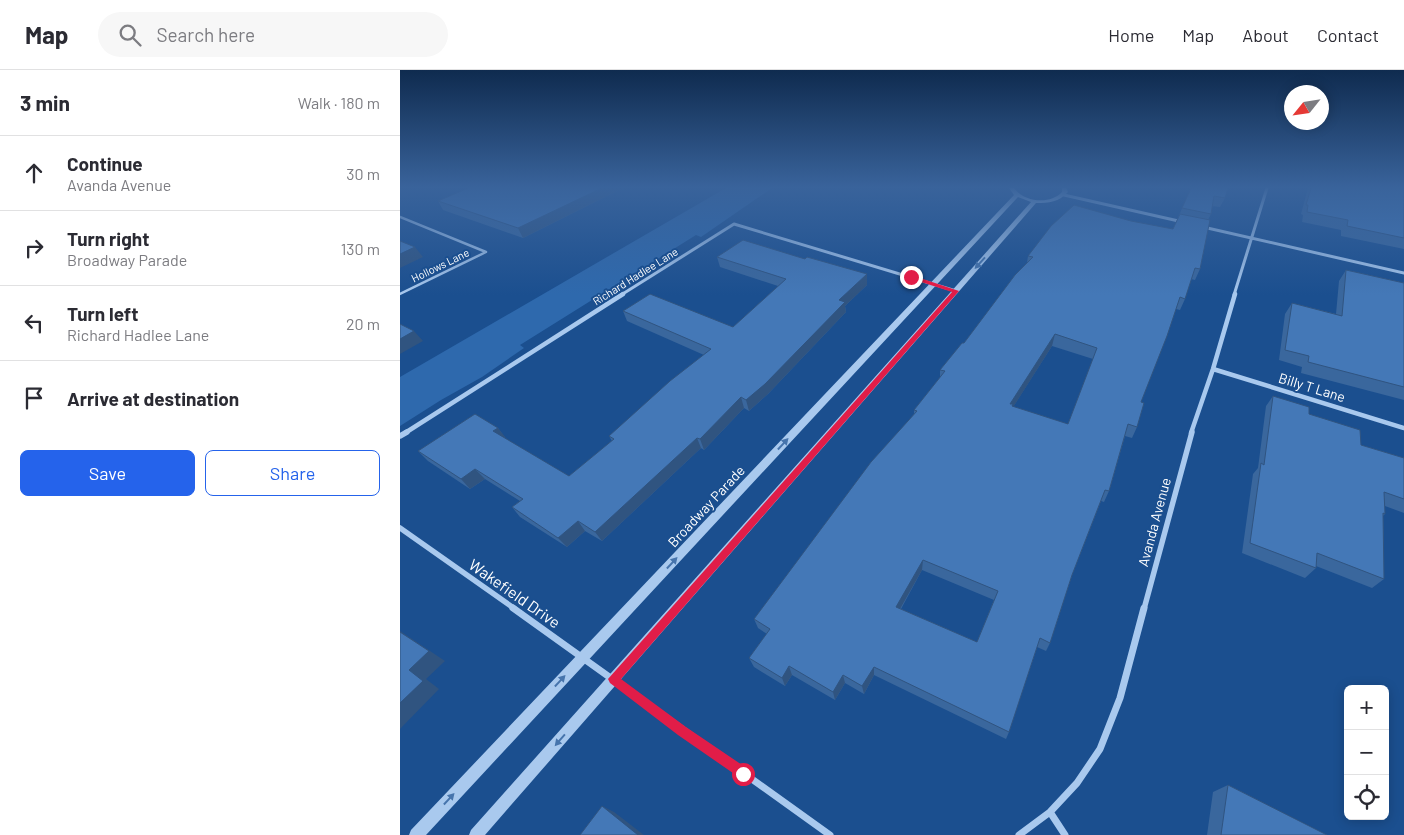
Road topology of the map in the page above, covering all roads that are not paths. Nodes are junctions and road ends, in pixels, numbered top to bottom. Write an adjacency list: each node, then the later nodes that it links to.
1 (416, 224): 10 (lane, Hollows Lane)
2 (986, 224): 8 (street, Broadway Parade)
3 (1015, 224): 9 (street, one-way to 9)
4 (1258, 224): 6 (street, Avanda Avenue)
5 (1197, 225): 6 (street)
6 (1254, 238): 7 (street); 11 (street, Avanda Avenue)
7 (1404, 273)
8 (934, 284): 9 (street, Richard Hadlee Lane); 13 (street, Richard Hadlee Lane); 15 (street, Broadway Parade, one-way to 8)
9 (956, 291): 16 (street)
10 (400, 294)
11 (1213, 369): 12 (street, Billy T Lane); 17 (street, Avanda Avenue)
12 (1404, 428)
13 (400, 436)
14 (400, 528): 15 (street, Wakefield Drive)
15 (582, 658): 16 (street, Wakefield Drive); 18 (street, Broadway Parade, one-way to 15)
16 (614, 679): 19 (street, one-way to 19); 20 (street)
17 (1050, 812): 21 (street, Avanda Avenue); 22 (street)
18 (416, 835)
19 (476, 835)
20 (830, 835)
21 (1019, 835)
22 (1066, 835)

